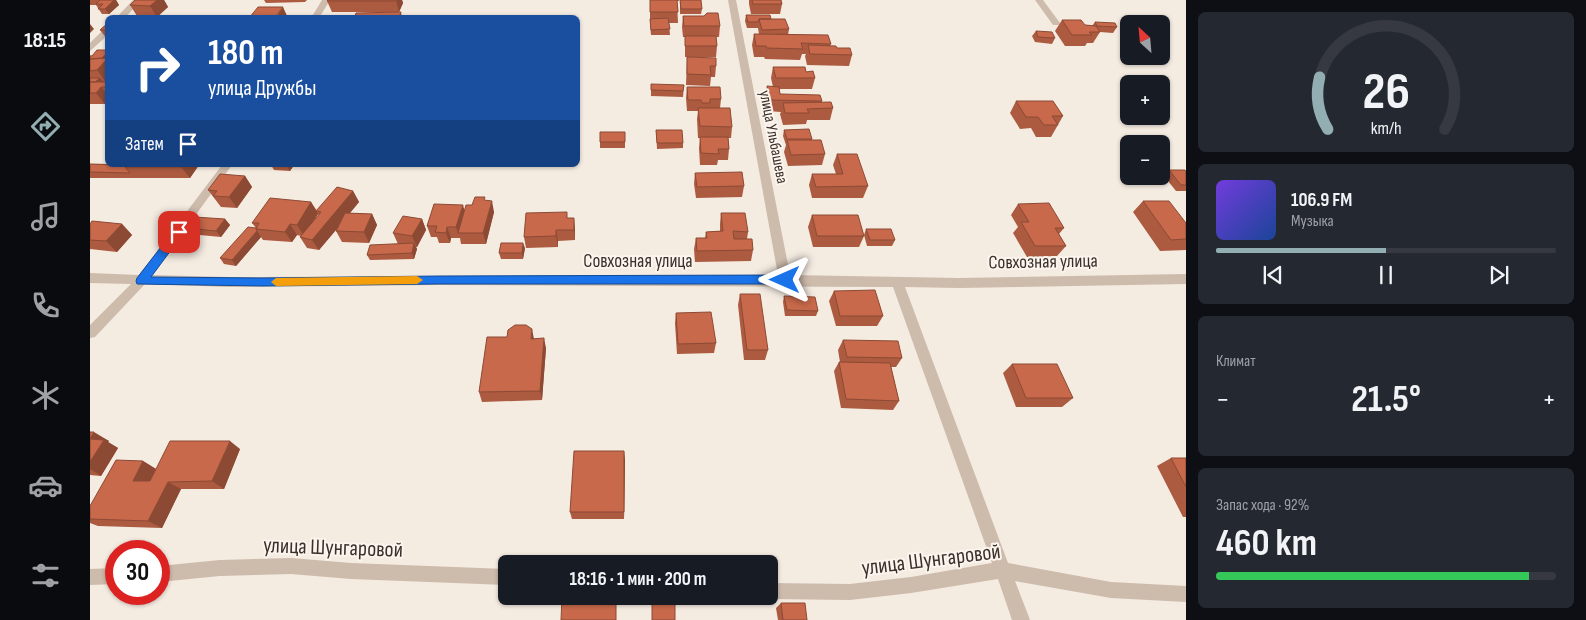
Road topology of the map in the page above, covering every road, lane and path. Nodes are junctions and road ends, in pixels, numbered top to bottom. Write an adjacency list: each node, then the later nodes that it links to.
1 (137, 0): 5 (street)
2 (326, 0): 6 (street)
3 (732, 0): 13 (street, улица Ульбашева)
4 (1039, 0): 7 (street)
5 (123, 15)
6 (317, 15)
7 (1056, 23)
8 (105, 33): 9 (street)
9 (90, 48)
10 (226, 167): 14 (street)
11 (90, 278): 14 (street, Совхозная улица)
12 (1186, 279): 15 (street, Совхозная улица)
13 (785, 280): 14 (street, Совхозная улица); 15 (street, Совхозная улица)
14 (141, 281): 16 (street)
15 (896, 282): 17 (street)
16 (90, 333)
17 (1001, 570): 22 (street, улица Шунгаровой); 23 (street, улица Шунгаровой); 24 (street)
18 (170, 573): 21 (street, улица Шунгаровой)
19 (105, 576): 20 (street)
20 (90, 577)
21 (498, 577)
22 (778, 591)
23 (1186, 594)
24 (1021, 620)

